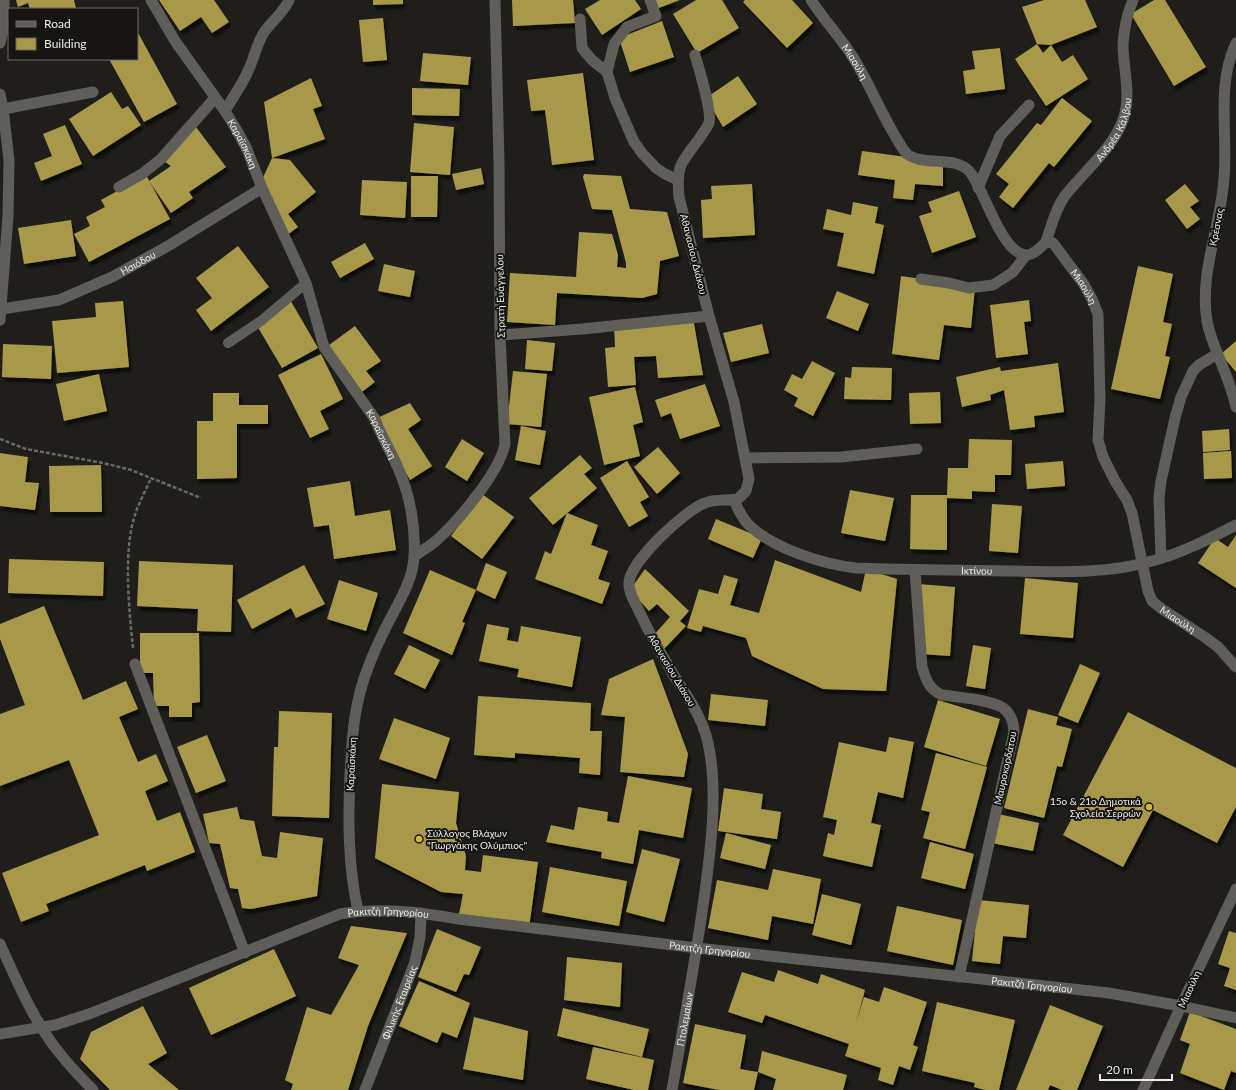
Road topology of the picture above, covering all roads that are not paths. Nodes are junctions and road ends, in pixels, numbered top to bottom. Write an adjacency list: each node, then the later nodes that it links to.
1 (4, 0): 9 (street)
2 (151, 0): 15 (street, Καραϊσκάκη)
3 (289, 0): 18 (street)
4 (495, 0): 30 (street, Στρατή Ευάγγελου)
5 (650, 0): 12 (street)
6 (812, 0): 22 (street, Μιαούλη)
7 (1133, 0): 23 (street, Ανδρέα Κάλβου)
8 (580, 19): 12 (street)
9 (0, 43)
10 (1236, 43): 32 (street, Κρέσνας)
11 (695, 54): 19 (street, Αθανασίου Διάκου)
12 (607, 72): 19 (street)
13 (93, 92): 17 (street)
14 (0, 94): 17 (street)
15 (215, 98): 18 (street, Καραϊσκάκη); 20 (street)
16 (1029, 105): 22 (street)
17 (3, 109): 27 (street)
18 (225, 110): 21 (street, Καραϊσκάκη)
19 (678, 180): 28 (street, Αθανασίου Διάκου)
20 (119, 187)
21 (262, 188): 26 (street, Καραϊσκάκη); 27 (street, Ησιόδου)
22 (978, 188): 24 (street, Μιαούλη)
23 (1046, 242): 24 (street); 40 (street, Μιαούλη)
24 (1026, 255): 25 (street)
25 (921, 279)
26 (306, 283): 31 (lane); 38 (street, Καραϊσκάκη)
27 (2, 309): 29 (street)
28 (709, 316): 30 (street); 35 (street, Αθανασίου Διάκου)
29 (0, 320)
30 (500, 335): 38 (street, Στρατή Ευάγγελου)
31 (228, 343)
32 (1217, 354): 33 (street, Κρέσνας); 39 (street)
33 (1236, 407)
34 (917, 449): 35 (street)
35 (746, 458): 36 (street, Αθανασίου Διάκου)
36 (734, 500): 41 (street, Ικτίνου); 48 (street, Αθανασίου Διάκου)
37 (1236, 525): 39 (street, Ικτίνου)
38 (414, 556): 45 (street, Καραϊσκάκη)
39 (1161, 558): 40 (street, Ικτίνου)
40 (1142, 564): 41 (street, Ικτίνου); 43 (street, Μιαούλη)
41 (915, 570): 50 (street, Μαυροκορδάτου)
42 (135, 664): 49 (street)
43 (1236, 667)
44 (1236, 889): 51 (street, Μιαούλη)
45 (358, 911): 46 (street, Ρακιτζή Γρηγορίου); 49 (street, Ρακιτζή Γρηγορίου)
46 (421, 913): 48 (street, Ρακιτζή Γρηγορίου); 56 (street, Φιλικής Εταιρείας)
47 (0, 944): 53 (street)
48 (697, 948): 50 (street, Ρακιτζή Γρηγορίου); 57 (street, Πτολεμαίων)
49 (245, 953): 53 (street, Ρακιτζή Γρηγορίου)
50 (958, 977): 51 (street, Ρακιτζή Γρηγορίου)
51 (1181, 1006): 52 (street, Ρακιτζή Γρηγορίου); 58 (street, Μιαούλη)
52 (1236, 1018)
53 (42, 1027): 54 (street, Ρακιτζή Γρηγορίου); 55 (street)
54 (0, 1034)
55 (93, 1090)
56 (365, 1090)
57 (672, 1090)
58 (1143, 1090)

